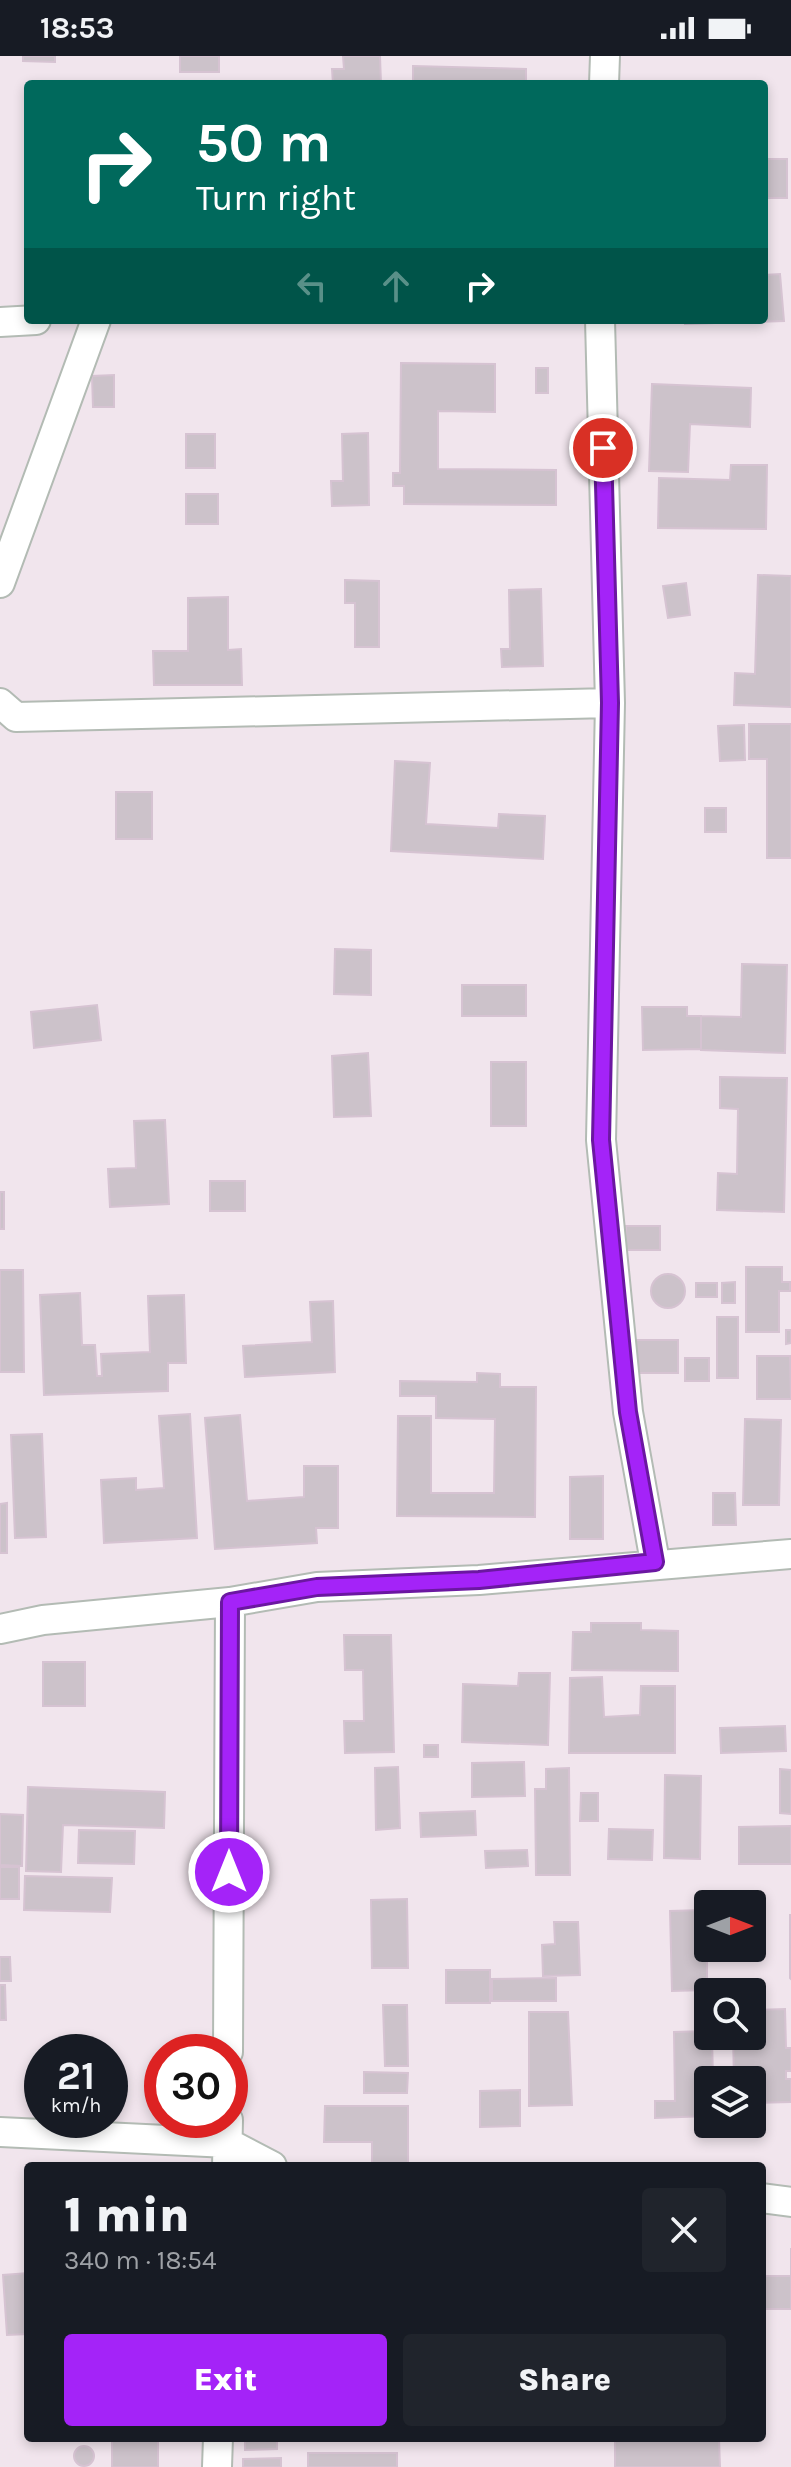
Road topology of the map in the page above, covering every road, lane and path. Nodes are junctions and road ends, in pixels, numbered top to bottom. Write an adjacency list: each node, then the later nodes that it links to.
1 (605, 56): 2 (street)
2 (604, 80)
3 (24, 321): 4 (street)
4 (0, 322)
5 (95, 324): 7 (street)
6 (600, 324): 9 (street)
7 (0, 583)
8 (0, 703): 9 (street)
9 (610, 703): 11 (street)
10 (791, 1554): 11 (street)
11 (655, 1562): 12 (street)
12 (230, 1602): 13 (street); 14 (street)
13 (0, 1629)
14 (228, 2034)
15 (0, 2132): 16 (street)
16 (228, 2143): 17 (street)
17 (264, 2162)
18 (766, 2199): 19 (street)
19 (791, 2202)
20 (218, 2442): 21 (street)
21 (217, 2467)

